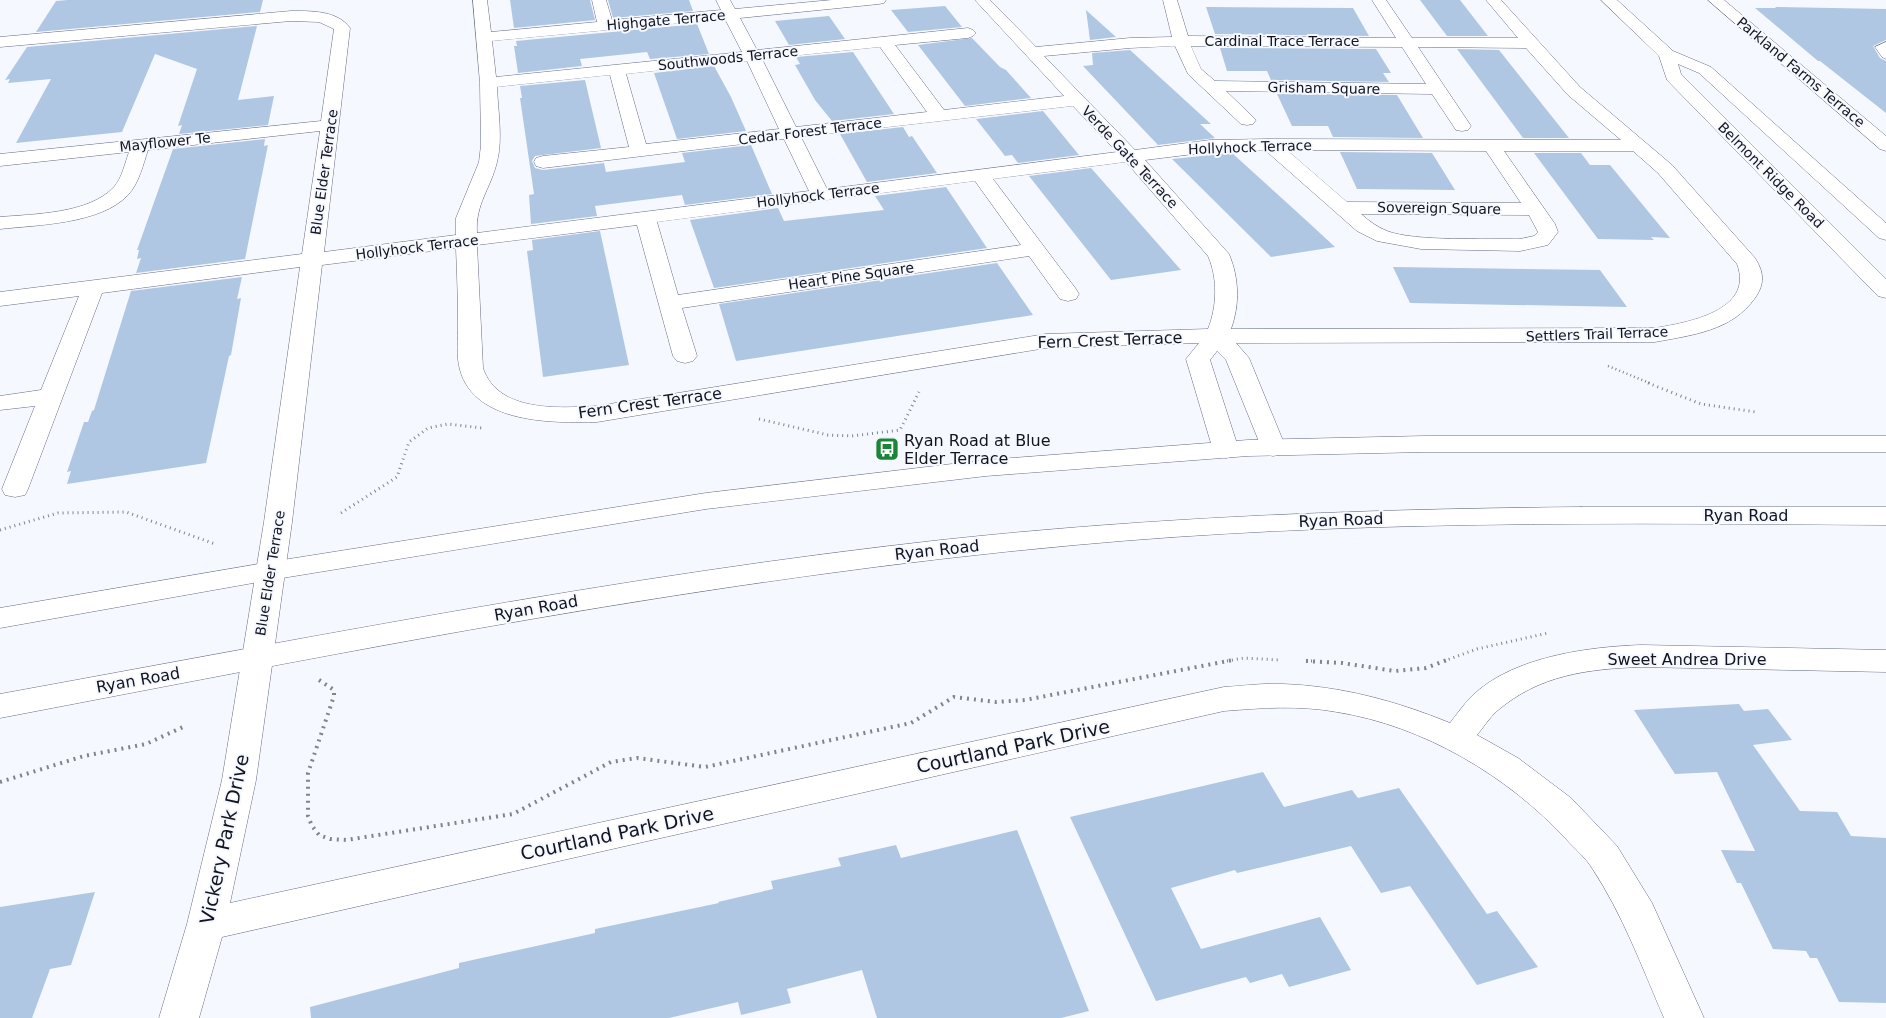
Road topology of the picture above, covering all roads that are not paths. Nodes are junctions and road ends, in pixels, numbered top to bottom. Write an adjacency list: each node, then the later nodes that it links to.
1 (480, 0): 13 (street, Fern Crest Terrace)
2 (599, 0): 11 (street)
3 (879, 0): 10 (street, Highgate Terrace)
4 (982, 0): 20 (street, Verde Gate Terrace)
5 (1170, 0): 14 (street)
6 (1379, 0): 17 (street)
7 (1493, 0): 18 (street, Settlers Trail Terrace)
8 (1608, 0): 21 (street, Belmont Ridge Road)
9 (1715, 0): 37 (street, Parkland Farms Terrace)
10 (727, 7): 11 (street, Highgate Terrace); 22 (street)
11 (606, 25): 13 (street, Highgate Terrace)
12 (968, 33): 16 (street, Southwoods Terrace)
13 (484, 37): 25 (street, Fern Crest Terrace)
14 (1181, 41): 17 (street, Cardinal Trace Terrace); 20 (street, Cardinal Trace Terrace); 26 (street)
15 (0, 42): 31 (street, Blue Elder Terrace)
16 (884, 42): 22 (street, Southwoods Terrace); 29 (street)
17 (1408, 42): 18 (street, Cardinal Trace Terrace); 27 (street)
18 (1530, 43): 38 (street, Settlers Trail Terrace)
19 (1886, 45): 23 (lane)
20 (1034, 52): 28 (street, Verde Gate Terrace)
21 (1667, 54): 49 (street, Belmont Ridge Road); 54 (street, Belmont Ridge Road)
22 (752, 55): 24 (street, Southwoods Terrace); 33 (street)
23 (1886, 55)
24 (617, 70): 25 (street, Southwoods Terrace); 39 (street)
25 (488, 83): 50 (street, Fern Crest Terrace)
26 (1210, 86): 27 (street, Grisham Square); 30 (street)
27 (1437, 89): 32 (street)
28 (1077, 100): 29 (street, Cedar Forest Terrace); 40 (street, Verde Gate Terrace)
29 (939, 116): 33 (street, Cedar Forest Terrace)
30 (1247, 120)
31 (330, 125): 35 (street, Mayflower Te); 52 (street, Blue Elder Terrace)
32 (1462, 126)
33 (789, 134): 39 (street, Cedar Forest Terrace); 44 (street)
34 (1269, 144): 36 (street, Hollyhock Terrace); 40 (street, Hollyhock Terrace); 45 (street, Sovereign Square)
35 (141, 145): 41 (street, Mayflower Te); 48 (street)
36 (1491, 145): 38 (street, Hollyhock Terrace); 46 (street, Sovereign Square)
37 (1886, 145)
38 (1640, 146): 58 (street, Settlers Trail Terrace)
39 (639, 151): 42 (street, Cedar Forest Terrace)
40 (1130, 156): 43 (street, Hollyhock Terrace); 58 (street, Verde Gate Terrace)
41 (0, 160)
42 (543, 162)
43 (980, 175): 44 (street, Hollyhock Terrace); 51 (street)
44 (820, 194): 47 (street, Hollyhock Terrace)
45 (1342, 208): 46 (street, Sovereign Square); 46 (street, Sovereign Square)
46 (1535, 209)
47 (645, 217): 50 (street, Hollyhock Terrace); 57 (street)
48 (0, 223)
49 (1886, 234)
50 (467, 241): 52 (street, Hollyhock Terrace); 58 (street, Fern Crest Terrace)
51 (1033, 249): 55 (street); 57 (street, Heart Pine Square)
52 (312, 260): 53 (street, Hollyhock Terrace); 67 (street, Blue Elder Terrace)
53 (93, 287): 56 (street, Hollyhock Terrace); 60 (street)
54 (1886, 291)
55 (1068, 294)
56 (0, 299)
57 (669, 303): 59 (street)
58 (1216, 336): 63 (street); 64 (street, Verde Gate Terrace)
59 (685, 356)
60 (51, 396): 61 (street); 65 (street)
61 (0, 403)
62 (1886, 444): 63 (street)
63 (1273, 448): 64 (street)
64 (1226, 450): 67 (street)
65 (15, 490)
66 (1886, 516): 69 (street, Ryan Road)
67 (270, 571): 68 (street); 69 (street, Blue Elder Terrace)
68 (0, 618)
69 (256, 658): 71 (street, Ryan Road); 73 (street, Vickery Park Drive)
70 (1886, 661): 72 (street, Sweet Andrea Drive)
71 (0, 706)
72 (1456, 739): 73 (street, Courtland Park Drive); 75 (street, Courtland Park Drive)
73 (206, 924): 74 (street, Vickery Park Drive)
74 (179, 1018)
75 (1684, 1018)

